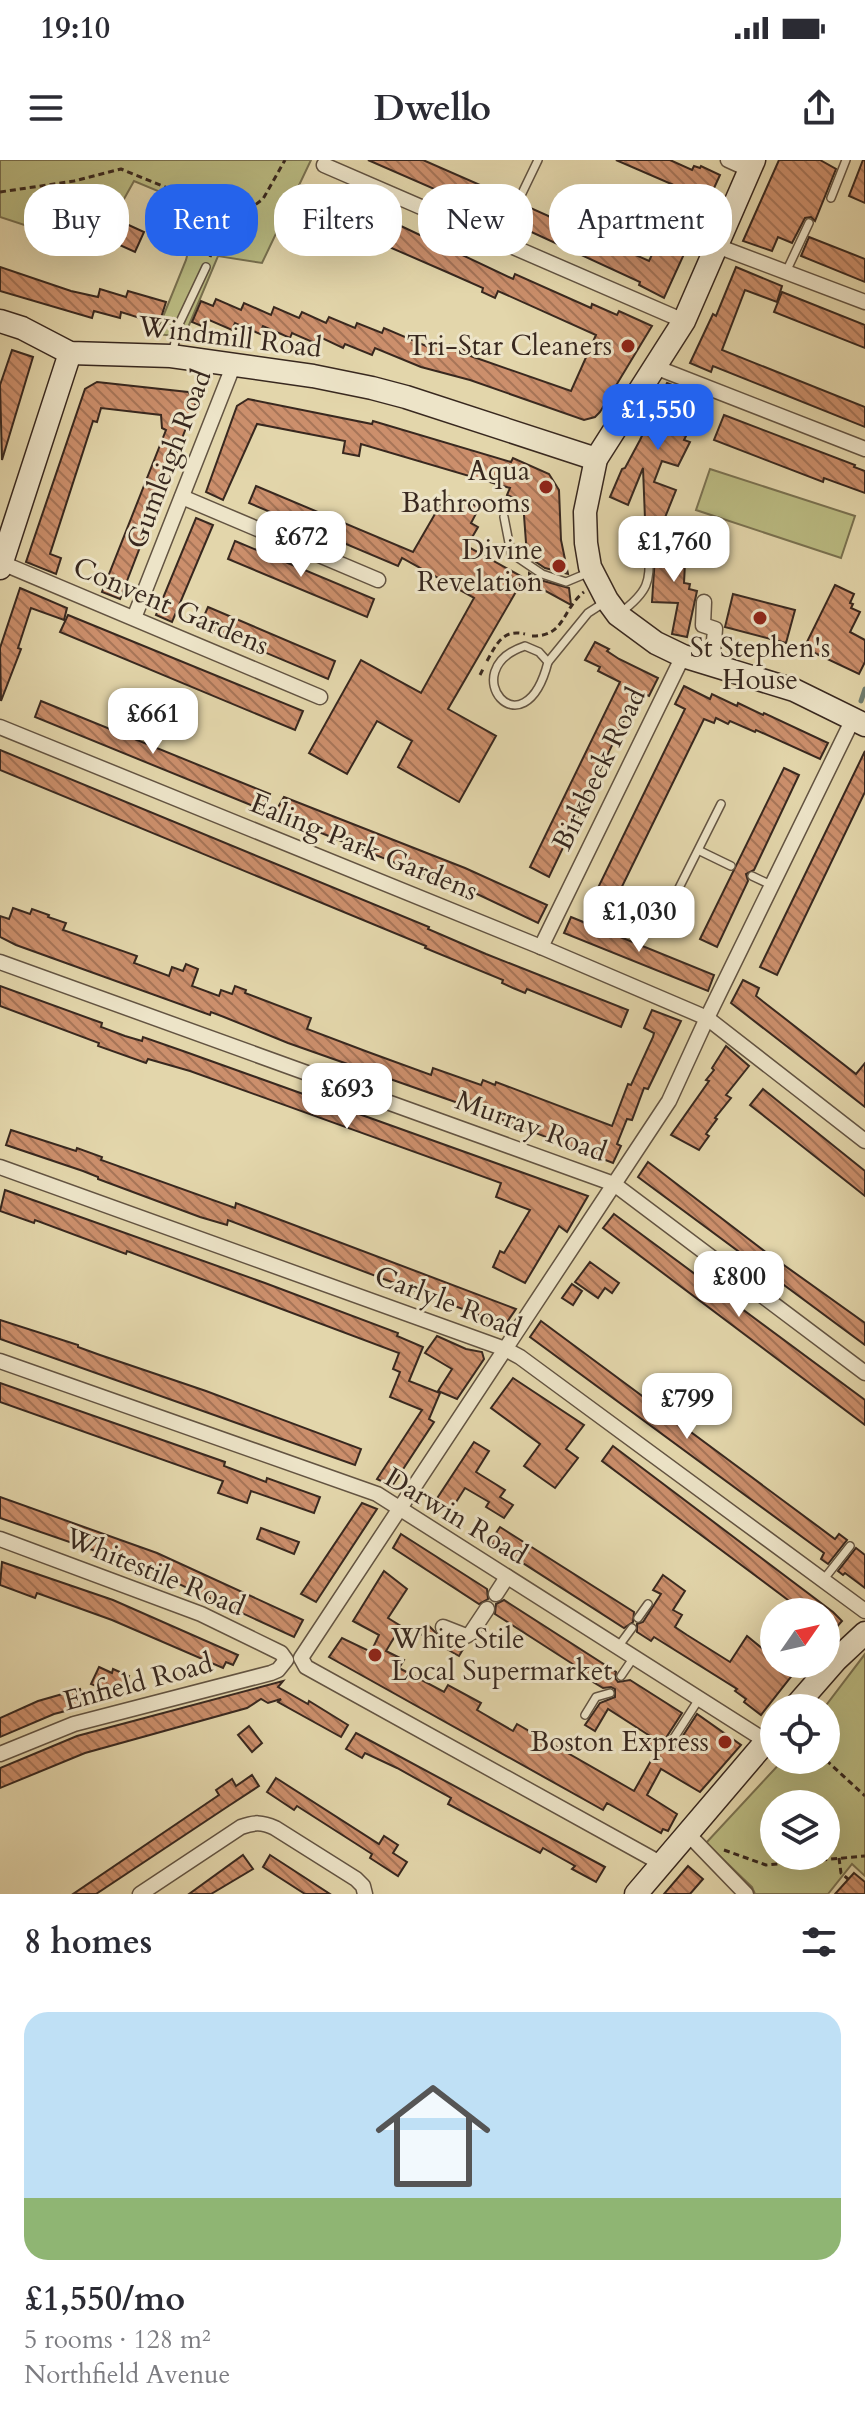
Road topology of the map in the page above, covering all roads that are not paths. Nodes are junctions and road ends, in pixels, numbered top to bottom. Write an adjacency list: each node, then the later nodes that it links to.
1 (538, 160): 6 (lane)
2 (728, 160): 5 (street)
3 (846, 160): 7 (lane)
4 (324, 165): 8 (street)
5 (752, 165): 9 (main road)
6 (526, 184)
7 (831, 198)
8 (418, 206)
9 (732, 211)
10 (809, 223): 15 (lane)
11 (732, 252): 15 (street)
12 (533, 256): 18 (street)
13 (713, 256): 18 (main road)
14 (206, 267): 20 (lane)
15 (785, 273): 16 (street)
16 (865, 302)
17 (0, 321): 19 (main road)
18 (684, 321): 22 (main road)
19 (70, 353): 20 (main road, Windmill Road); 28 (main road)
20 (171, 356): 21 (main road, Windmill Road)
21 (234, 364): 24 (main road, Windmill Road); 25 (street, Gumleigh Road)
22 (655, 367): 23 (street); 24 (main road)
23 (865, 449)
24 (596, 459): 29 (main road)
25 (182, 497): 30 (street); 33 (street, Gumleigh Road)
26 (504, 517): 29 (lane)
27 (649, 536): 32 (lane)
28 (1, 566): 33 (street, Convent Gardens)
29 (592, 570): 32 (main road)
30 (378, 580)
31 (704, 602): 36 (street)
32 (613, 608): 34 (main road); 35 (lane)
33 (134, 618): 37 (street, Convent Gardens)
34 (683, 656): 36 (main road); 46 (street, Birkbeck Road)
35 (548, 662): 35 (lane)
36 (712, 665): 38 (main road)
37 (320, 697)
38 (859, 722): 44 (street)
39 (0, 727): 46 (street, Ealing Park Gardens)
40 (721, 804): 41 (lane)
41 (700, 851): 42 (lane); 45 (lane)
42 (731, 866)
43 (752, 876): 44 (lane)
44 (773, 886): 48 (street)
45 (673, 900)
46 (541, 947): 48 (street, Ealing Park Gardens)
47 (0, 962): 51 (street, Murray Road)
48 (707, 1018): 49 (street, Ealing Park Gardens); 51 (street)
49 (865, 1141)
50 (0, 1167): 52 (street, Carlyle Road)
51 (614, 1184): 52 (street); 54 (street, Murray Road)
52 (505, 1349): 55 (street); 59 (street, Carlyle Road)
53 (0, 1361): 55 (street, Darwin Road)
54 (865, 1373)
55 (402, 1508): 58 (street, Darwin Road); 81 (street)
56 (0, 1539): 70 (street, Whitestile Road)
57 (850, 1546): 59 (lane)
58 (507, 1577): 60 (street); 68 (street, Darwin Road)
59 (824, 1579): 63 (street, Carlyle Road)
60 (496, 1594)
61 (648, 1604): 64 (lane)
62 (487, 1609): 65 (street)
63 (865, 1611)
64 (638, 1618)
65 (443, 1627)
66 (632, 1628): 68 (lane)
67 (865, 1633): 73 (main road)
68 (618, 1647): 69 (street, Darwin Road)
69 (634, 1657): 71 (lane); 74 (street, Darwin Road)
70 (286, 1660): 79 (street, Enfield Road)
71 (621, 1676)
72 (610, 1693): 75 (lane)
73 (806, 1694)
74 (699, 1699): 76 (street, Darwin Road); 77 (lane)
75 (585, 1715)
76 (760, 1731)
77 (670, 1744)
78 (760, 1748): 80 (main road)
79 (0, 1754)
80 (688, 1834): 81 (main road); 85 (street)
81 (662, 1864): 84 (main road)
82 (140, 1894): 83 (street)
83 (365, 1894)
84 (636, 1894)
85 (746, 1894)

